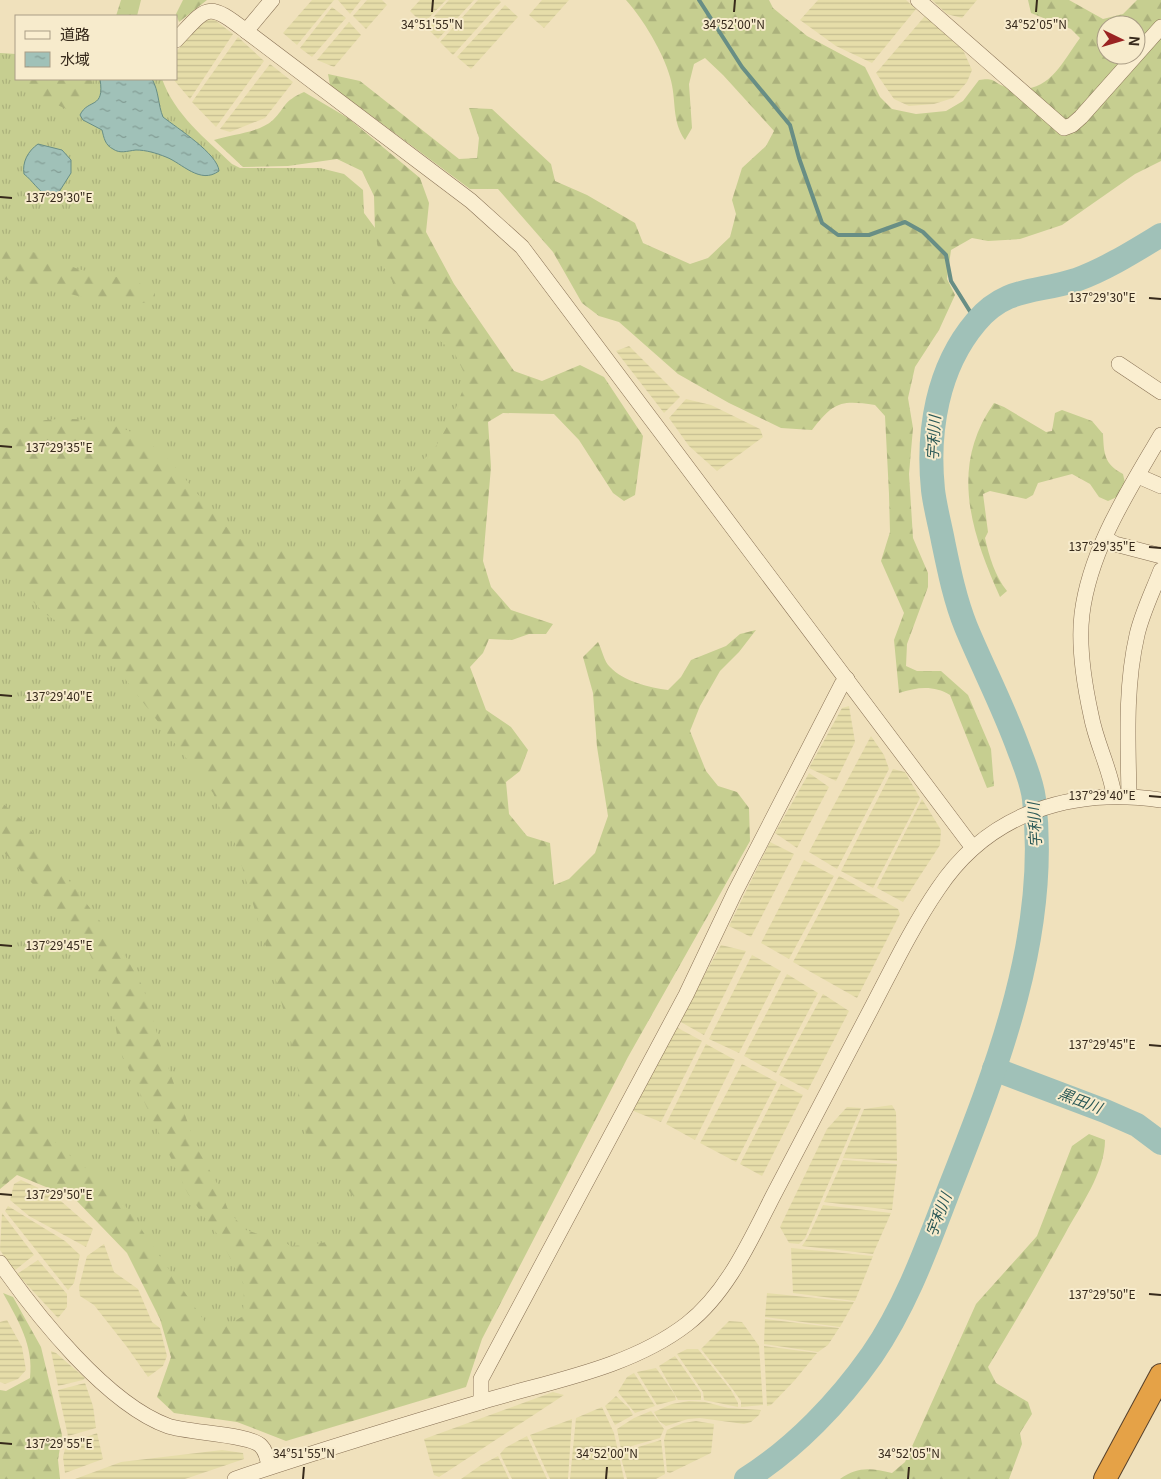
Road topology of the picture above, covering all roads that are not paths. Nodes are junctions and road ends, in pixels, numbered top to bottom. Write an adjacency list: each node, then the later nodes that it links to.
1 (272, 0): 4 (street)
2 (918, 0): 3 (street)
3 (1161, 27)
4 (246, 31): 5 (street); 14 (street)
5 (178, 38)
6 (1119, 364): 7 (street)
7 (1161, 392)
8 (1161, 435): 9 (street)
9 (1138, 476): 10 (street); 11 (street)
10 (1161, 486)
11 (1105, 538): 12 (street); 15 (street)
12 (1161, 556)
13 (1161, 570): 15 (street)
14 (847, 679): 17 (street); 20 (street)
15 (1121, 795): 16 (street); 17 (street)
16 (1161, 800)
17 (973, 848): 20 (street)
18 (0, 1263): 21 (street)
19 (1159, 1387): 23 (highway)
20 (481, 1402): 21 (street)
21 (269, 1467): 22 (street)
22 (235, 1479)
23 (1105, 1479)

